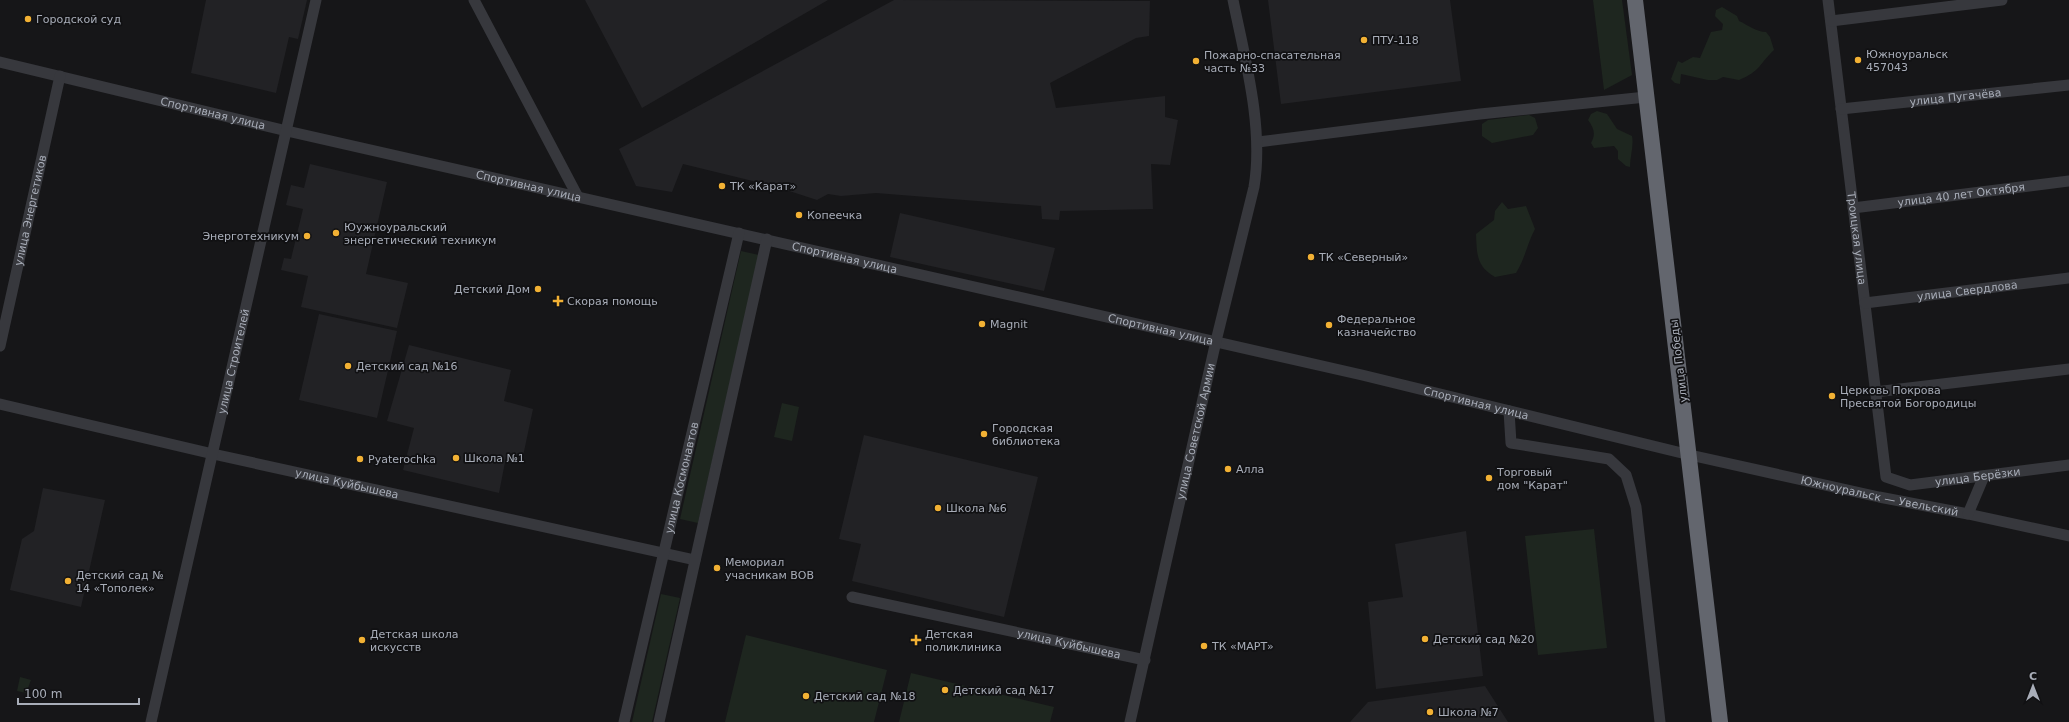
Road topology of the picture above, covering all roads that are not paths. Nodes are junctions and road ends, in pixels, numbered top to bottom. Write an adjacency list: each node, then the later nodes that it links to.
1 (316, 0): 13 (street, улица Строителей)
2 (474, 0): 16 (street)
3 (1233, 0): 14 (street, улица Советской Армии)
4 (1635, 0): 11 (highway, улица Победы)
5 (1828, 0): 7 (street, Троицкая улица)
6 (2002, 0): 7 (street)
7 (1831, 21): 12 (street, Троицкая улица)
8 (0, 62): 9 (street, Спортивная улица)
9 (60, 76): 13 (street, Спортивная улица); 23 (street, улица Энергетиков)
10 (2069, 85): 12 (street, улица Пугачёва)
11 (1646, 97): 14 (street); 29 (highway, улица Победы)
12 (1841, 108): 17 (street, Троицкая улица)
13 (287, 131): 16 (street, Спортивная улица); 28 (street, улица Строителей)
14 (1258, 142): 22 (street, улица Советской Армии)
15 (2069, 181): 17 (street, улица 40 лет Октября)
16 (578, 197): 18 (street, Спортивная улица)
17 (1853, 208): 21 (street, Троицкая улица)
18 (739, 233): 19 (street, Спортивная улица); 37 (street, улица Космонавтов)
19 (767, 239): 22 (street, Спортивная улица); 38 (street)
20 (2069, 278): 21 (street, улица Свердлова)
21 (1865, 303): 25 (street, Троицкая улица)
22 (1216, 341): 27 (street, Спортивная улица); 40 (street, улица Советской Армии)
23 (0, 346)
24 (2069, 369): 25 (street)
25 (1875, 392): 32 (street, Троицкая улица)
26 (0, 404): 28 (street, улица Куйбышева)
27 (1509, 411): 29 (street, Спортивная улица); 45 (street)
28 (213, 454): 37 (street, улица Куйбышева); 41 (street, улица Строителей)
29 (1690, 455): 34 (street, Южноуральск — Увельский); 46 (highway, улица Победы)
30 (2069, 465): 31 (street, улица Берёзки)
31 (1984, 476): 33 (street, улица Берёзки); 35 (street)
32 (1886, 477): 33 (street, улица Берёзки)
33 (1910, 485): 34 (street)
34 (1907, 503): 35 (street, Южноуральск — Увельский)
35 (1968, 514): 36 (street, Южноуральск — Увельский)
36 (2069, 536)
37 (664, 553): 38 (street, улица Куйбышева); 42 (street, улица Космонавтов)
38 (695, 560): 43 (street)
39 (852, 596): 40 (street, улица Куйбышева)
40 (1145, 660): 44 (street, улица Советской Армии)
41 (151, 722)
42 (624, 722)
43 (659, 722)
44 (1130, 722)
45 (1660, 722)
46 (1720, 722)

